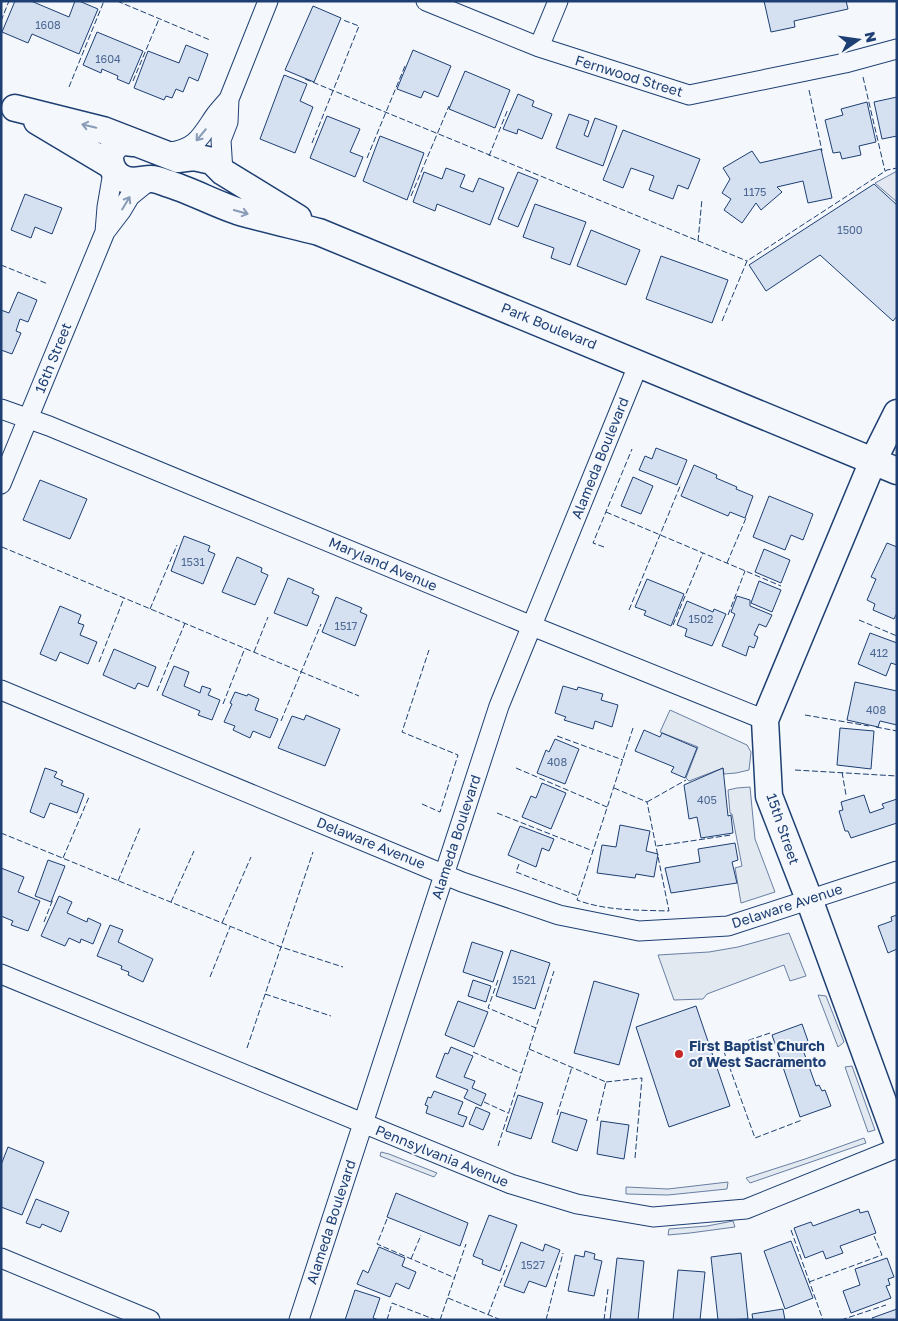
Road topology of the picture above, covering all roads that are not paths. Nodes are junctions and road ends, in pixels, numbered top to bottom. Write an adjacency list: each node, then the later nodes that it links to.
1 (268, 1): 6 (street)
2 (426, 1): 4 (street, Fernwood Street)
3 (558, 1): 4 (street)
4 (538, 47): 5 (street, Fernwood Street)
5 (897, 49)
6 (230, 99): 9 (street, one-way to 9); 11 (street)
7 (8, 105): 8 (street, one-way to 7); 10 (street)
8 (135, 143): 9 (street); 10 (street)
9 (162, 153): 11 (street)
10 (111, 168): 12 (street, Park Boulevard); 14 (street)
11 (222, 172): 13 (street); 15 (street)
12 (152, 179): 13 (street, Park Boulevard); 14 (street, one-way to 12)
13 (196, 193): 15 (street, Park Boulevard, one-way to 15)
14 (105, 232): 19 (street, 16th Street)
15 (320, 232): 16 (street, Park Boulevard)
16 (639, 363): 20 (street, Park Boulevard); 22 (street, Alameda Boulevard)
17 (1, 408): 19 (street, Maryland Avenue)
18 (897, 413): 20 (street, 15th Street)
19 (28, 418): 21 (street, 16th Street); 22 (street, Maryland Avenue)
20 (885, 466): 24 (street, 15th Street)
21 (1, 484)
22 (532, 626): 24 (street, Maryland Avenue); 26 (street, Alameda Boulevard)
23 (1, 690): 26 (street, Delaware Avenue)
24 (765, 720): 27 (street, 15th Street)
25 (897, 871): 27 (street, Delaware Avenue)
26 (444, 873): 27 (street, Delaware Avenue); 29 (street, Alameda Boulevard)
27 (809, 899): 30 (street, 15th Street)
28 (1, 974): 29 (street, Pennsylvania Avenue)
29 (364, 1124): 31 (street, Pennsylvania Avenue); 34 (street, Alameda Boulevard)
30 (897, 1140)
31 (897, 1148)
32 (1, 1258): 33 (street)
33 (150, 1320)
34 (299, 1320)

